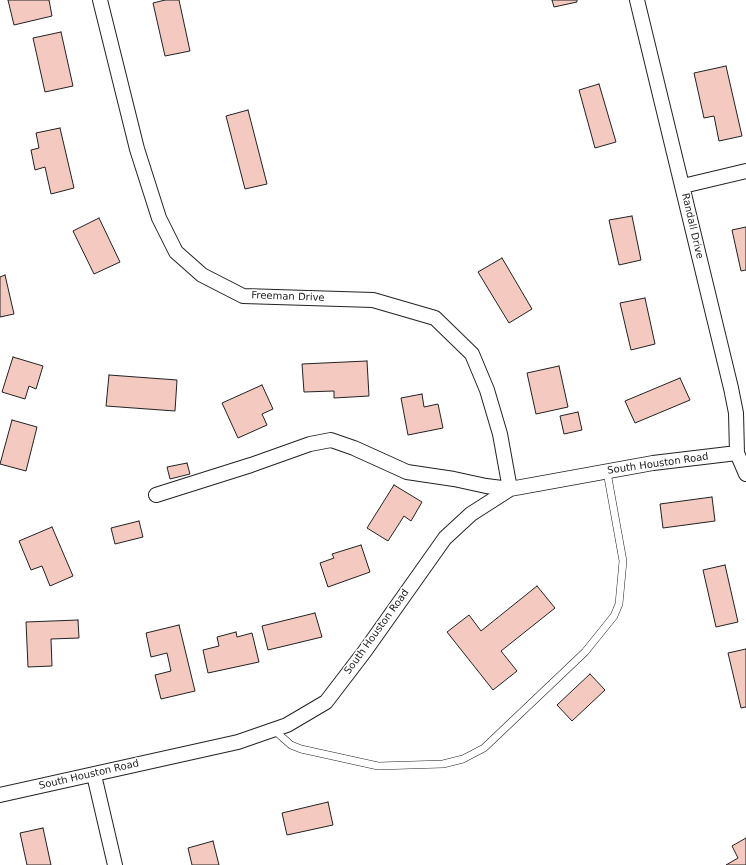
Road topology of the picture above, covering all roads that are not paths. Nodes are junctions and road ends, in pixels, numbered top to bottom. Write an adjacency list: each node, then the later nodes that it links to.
1 (100, 0): 9 (street, Freeman Drive)
2 (637, 0): 4 (street, Randall Drive)
3 (746, 171): 4 (street)
4 (682, 186): 6 (street, Randall Drive)
5 (746, 421): 6 (street)
6 (737, 453): 7 (street, South Houston Road); 8 (street)
7 (607, 472): 9 (street, South Houston Road); 11 (lane)
8 (746, 474)
9 (510, 489): 10 (street); 11 (street, South Houston Road)
10 (156, 495)
11 (274, 730): 12 (street, South Houston Road)
12 (94, 775): 13 (street, South Houston Road); 14 (street)
13 (0, 795)
14 (115, 865)

